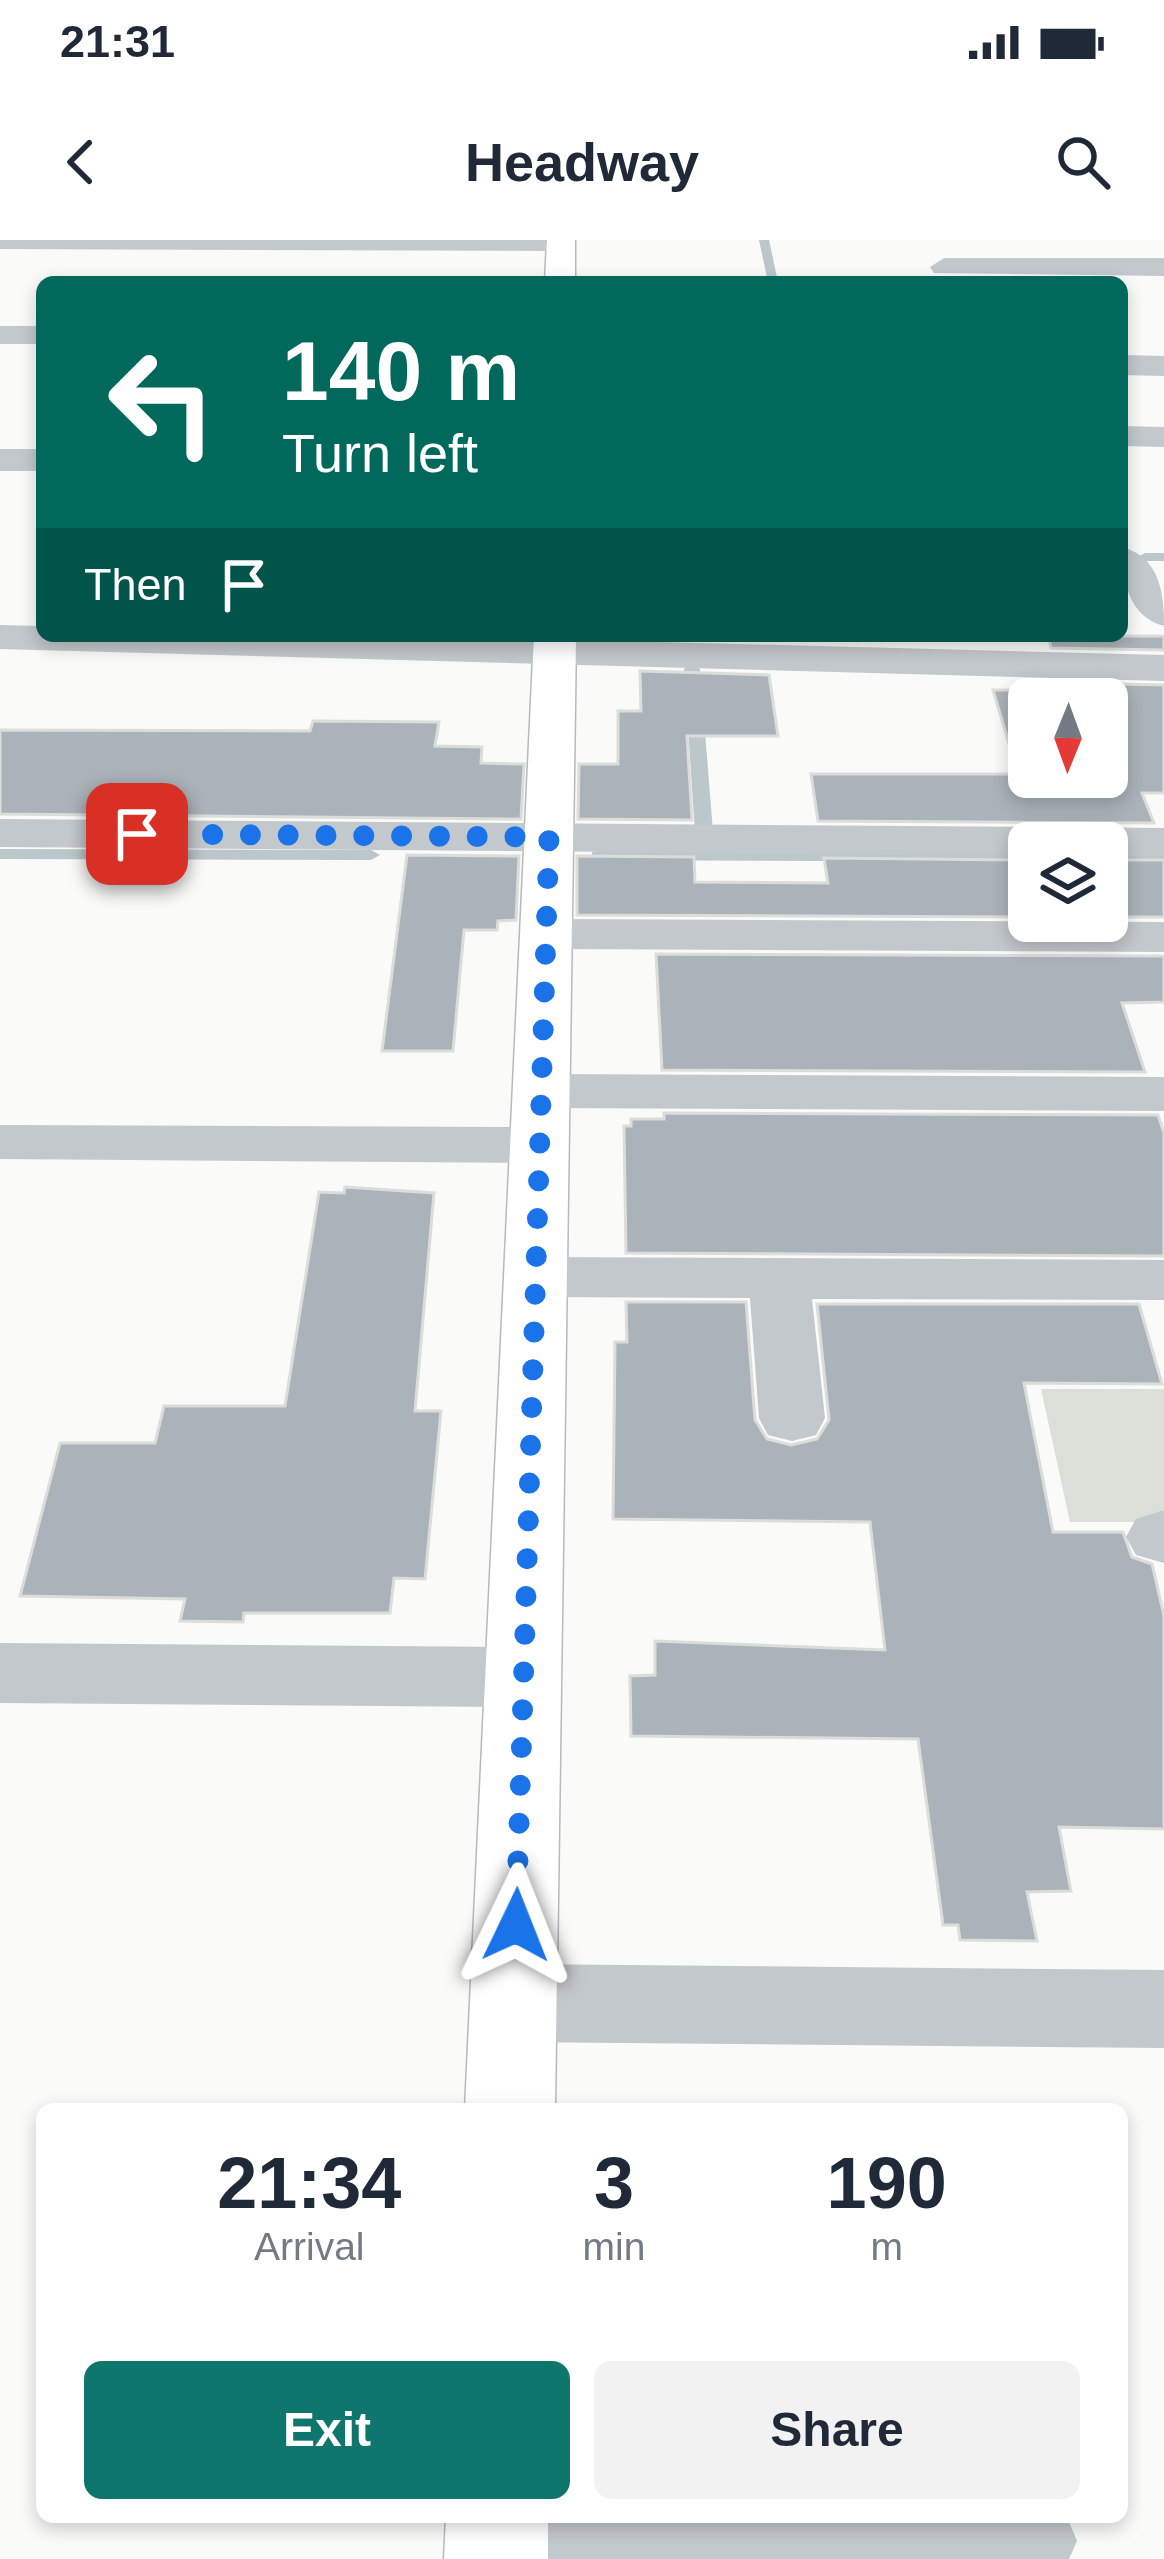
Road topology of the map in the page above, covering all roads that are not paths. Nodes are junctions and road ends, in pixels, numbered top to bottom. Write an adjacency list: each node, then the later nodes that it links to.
1 (0, 241): 2 (street)
2 (560, 242): 5 (main road)
3 (943, 263): 4 (street)
4 (1164, 267)
5 (560, 276)
6 (0, 335): 7 (street)
7 (36, 335)
8 (1128, 365): 9 (street)
9 (1164, 366)
10 (1128, 436): 11 (street)
11 (1164, 436)
12 (0, 460): 13 (street)
13 (36, 460)
14 (1128, 567): 15 (street)
15 (1164, 614)
16 (0, 638): 17 (street)
17 (36, 638)
18 (444, 642): 19 (street)
19 (555, 643): 20 (street); 22 (main road)
20 (1164, 668)
21 (0, 832): 22 (street)
22 (549, 837): 23 (street); 24 (main road)
23 (1164, 842)
24 (546, 934): 25 (street); 27 (main road)
25 (1164, 937)
26 (1164, 1094): 27 (street)
27 (541, 1118): 28 (street); 29 (main road)
28 (0, 1142)
29 (536, 1277): 30 (street); 34 (main road)
30 (779, 1278): 31 (street); 32 (street)
31 (1164, 1280)
32 (792, 1418)
33 (0, 1672): 34 (street)
34 (524, 1677): 35 (main road)
35 (514, 2003): 36 (street); 37 (main road)
36 (1164, 2009)
37 (510, 2103)
38 (496, 2538): 39 (street)
39 (1025, 2541)

